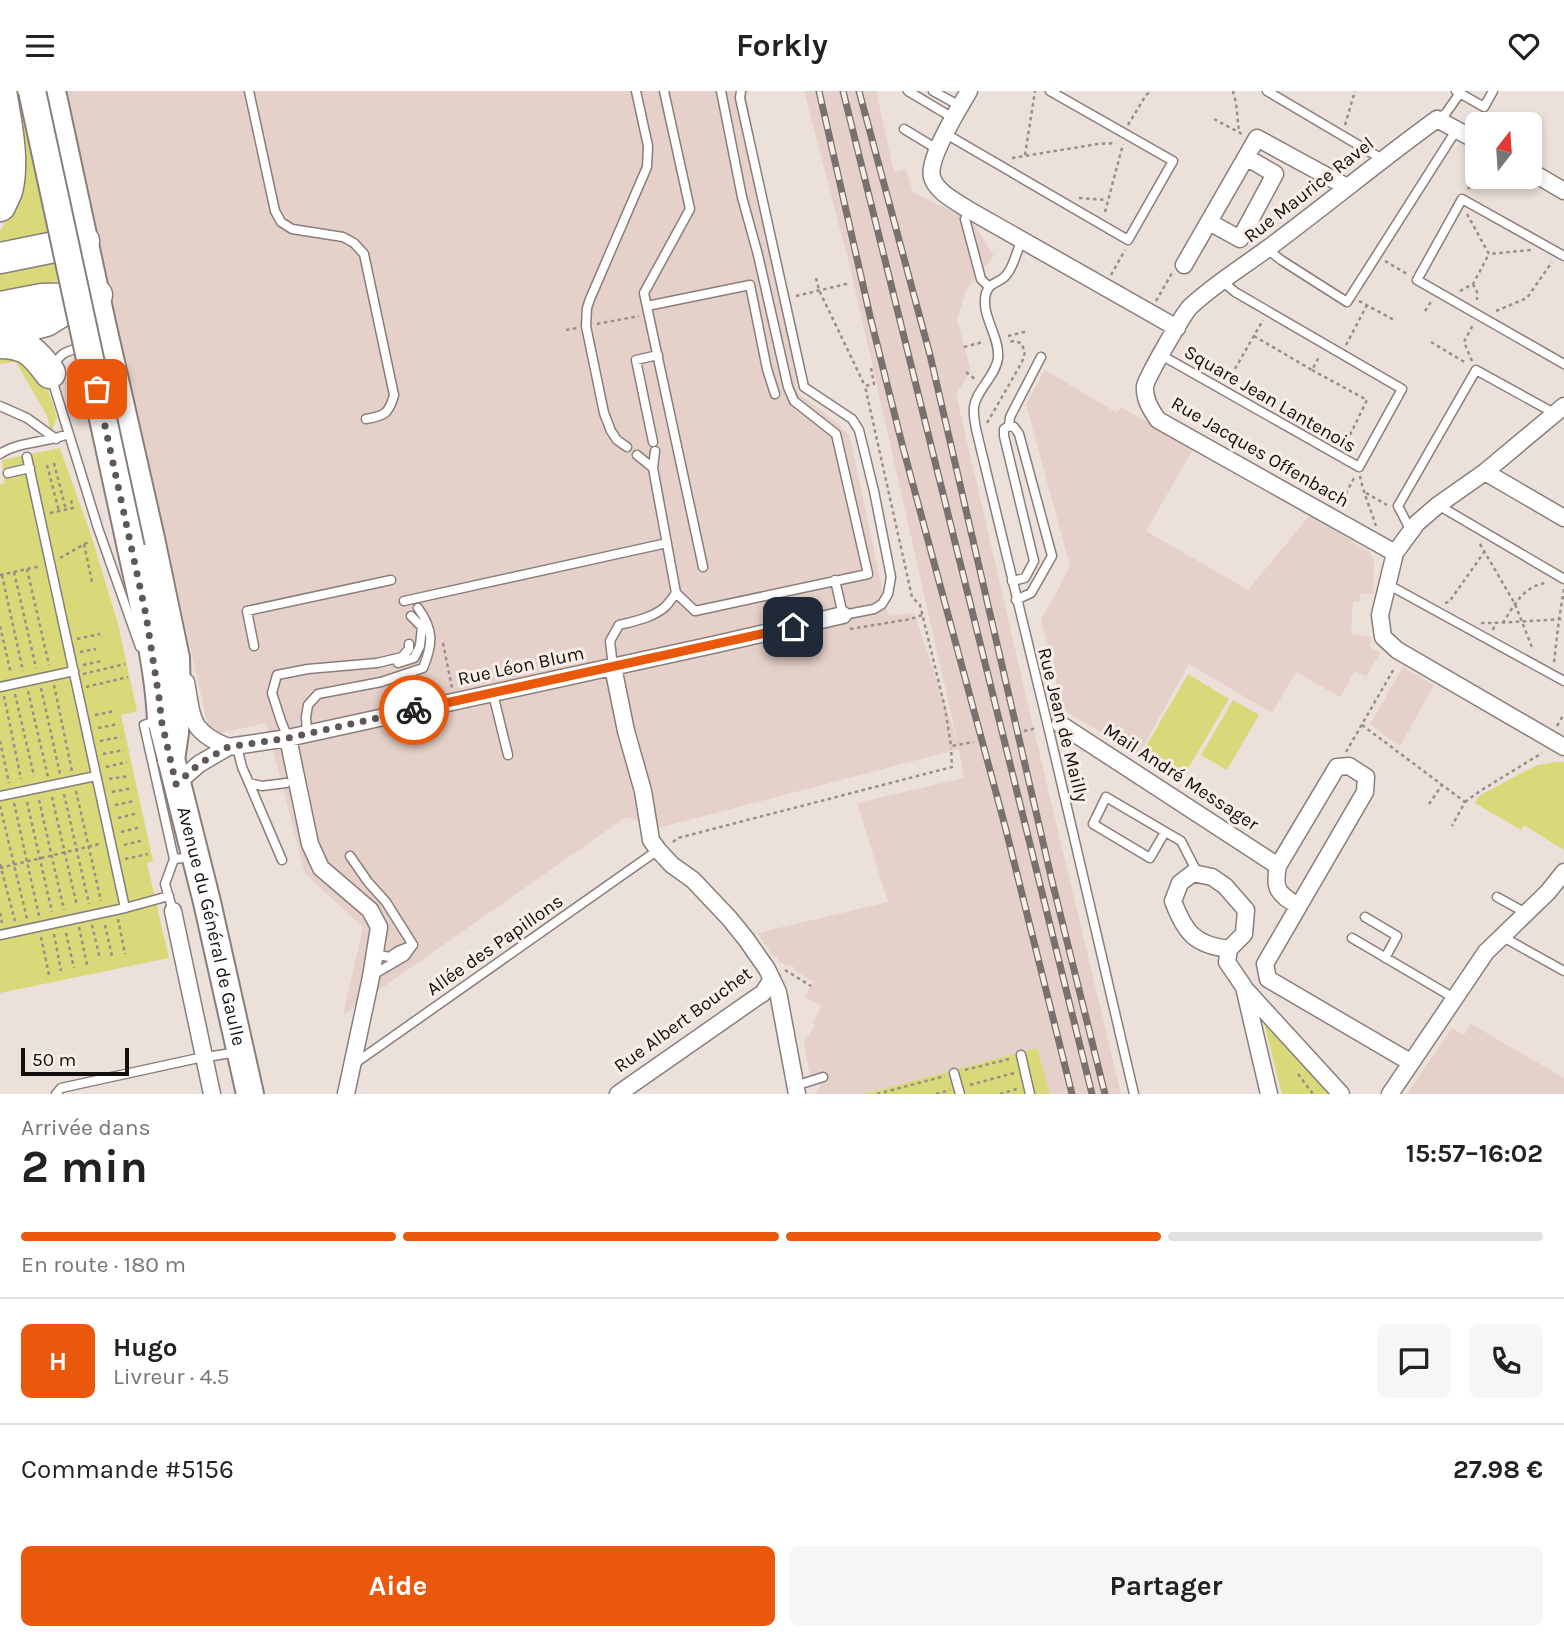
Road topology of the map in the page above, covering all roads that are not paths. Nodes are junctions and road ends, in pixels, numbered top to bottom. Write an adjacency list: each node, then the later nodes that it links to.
1 (1, 91): 27 (highway)
2 (32, 91): 93 (main road, Avenue du Général de Gaulle, bridge)
3 (52, 91): 31 (main road, Avenue du Général de Gaulle)
4 (249, 91): 53 (lane)
5 (636, 91): 57 (lane)
6 (664, 91): 39 (lane)
7 (721, 91): 72 (lane)
8 (741, 91): 80 (lane)
9 (908, 91): 15 (lane)
10 (933, 91): 15 (lane)
11 (1050, 91): 19 (lane)
12 (1267, 91): 23 (lane)
13 (1493, 91): 14 (lane)
14 (1458, 92): 16 (lane)
15 (963, 100): 19 (street)
16 (1437, 119): 18 (street); 23 (street, Rue Maurice Ravel)
17 (904, 129): 21 (lane)
18 (1457, 129): 20 (street); 32 (lane)
19 (946, 134): 21 (street)
20 (1465, 134)
21 (937, 149): 28 (street)
22 (1246, 157): 25 (street); 29 (street); 29 (street)
23 (1382, 159): 25 (street, Rue Maurice Ravel)
24 (1542, 178): 26 (street)
25 (1347, 187): 32 (street, Rue Maurice Ravel)
26 (1564, 191)
27 (0, 207)
28 (969, 210): 30 (street); 37 (lane)
29 (1209, 222): 35 (street)
30 (1022, 240): 37 (lane); 41 (street)
31 (85, 241): 34 (highway); 38 (main road, Avenue du Général de Gaulle)
32 (1267, 249): 36 (street, Rue Maurice Ravel)
33 (1561, 255): 48 (lane)
34 (0, 258)
35 (1184, 265)
36 (1222, 281): 41 (street, Rue Maurice Ravel); 46 (lane, Square Jean Lantenois)
37 (989, 287): 73 (lane, Rue Jean de Mailly)
38 (90, 297): 40 (highway); 42 (highway); 43 (main road, Avenue du Général de Gaulle)
39 (648, 306): 45 (lane); 50 (lane)
40 (0, 307)
41 (1177, 328): 46 (street, Rue Jacques Offenbach)
42 (0, 333)
43 (107, 342): 49 (lane); 85 (main road, Avenue du Général de Gaulle)
44 (0, 343): 49 (highway)
45 (658, 355): 62 (lane); 70 (lane)
46 (1161, 355): 69 (street, Rue Jacques Offenbach)
47 (1041, 357): 54 (lane)
48 (1564, 364)
49 (50, 373): 55 (lane)
50 (775, 394)
51 (0, 406): 56 (lane)
52 (1559, 410): 63 (street); 67 (lane)
53 (366, 419)
54 (1009, 426): 73 (lane); 77 (lane)
55 (68, 434): 56 (lane); 84 (lane)
56 (56, 439): 58 (lane)
57 (626, 447)
58 (0, 454)
59 (637, 455): 62 (lane)
60 (27, 457): 61 (lane)
61 (30, 468): 64 (lane); 89 (lane)
62 (653, 468): 68 (lane)
63 (1485, 472): 65 (street); 66 (street)
64 (8, 473)
65 (1438, 505): 67 (street); 74 (lane)
66 (1564, 518)
67 (1411, 531): 69 (street)
68 (667, 543): 76 (lane); 78 (lane)
69 (1395, 554): 75 (street)
70 (704, 567)
71 (391, 580): 83 (lane)
72 (835, 580): 76 (lane); 80 (lane)
73 (1012, 581): 77 (lane, Rue Jean de Mailly)
74 (1560, 581)
75 (1387, 585): 90 (lane); 97 (street)
76 (676, 593): 88 (lane)
77 (1016, 600): 146 (lane, Rue Jean de Mailly)
78 (404, 601)
79 (418, 608): 95 (lane)
80 (843, 615): 88 (street, Rue Léon Blum)
81 (411, 616): 86 (lane)
82 (409, 644): 86 (lane)
83 (254, 646)
84 (143, 654)
85 (176, 657): 98 (street); 100 (main road, Avenue du Général de Gaulle)
86 (377, 663): 96 (lane)
87 (147, 667): 93 (lane)
88 (613, 667): 92 (street, Rue Léon Blum); 106 (street)
89 (74, 671): 91 (lane); 101 (lane)
90 (1564, 681)
91 (1, 686)
92 (492, 694): 95 (street, Rue Léon Blum); 99 (lane)
93 (161, 711): 100 (main road, Avenue du Général de Gaulle); 108 (lane)
94 (1060, 723): 110 (street, Mail André Messager)
95 (307, 734): 96 (street, Rue Léon Blum)
96 (288, 738): 98 (street, Rue Léon Blum); 124 (street)
97 (1557, 743)
98 (233, 747): 100 (street, Rue Léon Blum); 102 (lane)
99 (508, 755)
100 (174, 772): 108 (main road, Avenue du Général de Gaulle)
101 (96, 775): 104 (lane); 116 (lane)
102 (249, 783): 103 (lane); 109 (lane)
103 (286, 783)
104 (0, 796)
105 (1165, 832): 105 (lane); 112 (lane)
106 (657, 850): 127 (street); 135 (lane, Allée des Papillons)
107 (351, 856): 122 (lane)
108 (184, 858): 114 (lane); 131 (main road, Avenue du Général de Gaulle)
109 (282, 860)
110 (1278, 866): 115 (street); 115 (street)
111 (1564, 872): 117 (street)
112 (1198, 874): 123 (street); 123 (street)
113 (1497, 897): 117 (lane)
114 (171, 903): 116 (lane); 133 (street)
115 (1298, 906): 134 (street)
116 (120, 909): 119 (lane)
117 (1526, 913): 120 (street)
118 (1365, 918): 125 (lane)
119 (0, 936)
120 (1502, 936): 126 (lane); 130 (street)
121 (1352, 938): 125 (lane)
122 (413, 945): 124 (lane); 128 (lane)
123 (1229, 949): 129 (street)
124 (375, 954): 128 (street)
125 (1385, 958): 130 (lane)
126 (1564, 971)
127 (770, 974): 138 (street); 144 (street, Rue Albert Bouchet)
128 (371, 977): 135 (street)
129 (1244, 987): 147 (street); 148 (street)
130 (1454, 998): 134 (street)
131 (241, 1052): 133 (lane); 142 (main road, Avenue du Général de Gaulle)
132 (1017, 1056): 145 (lane)
133 (204, 1057): 140 (lane); 141 (street)
134 (1410, 1062): 149 (street)
135 (352, 1066): 143 (street)
136 (954, 1073): 139 (lane)
137 (823, 1077): 138 (lane)
138 (796, 1090)
139 (959, 1091)
140 (56, 1094)
141 (212, 1094)
142 (250, 1094)
143 (346, 1094)
144 (618, 1094)
145 (1030, 1094)
146 (1134, 1094)
147 (1269, 1094)
148 (1341, 1094)
149 (1390, 1094)

